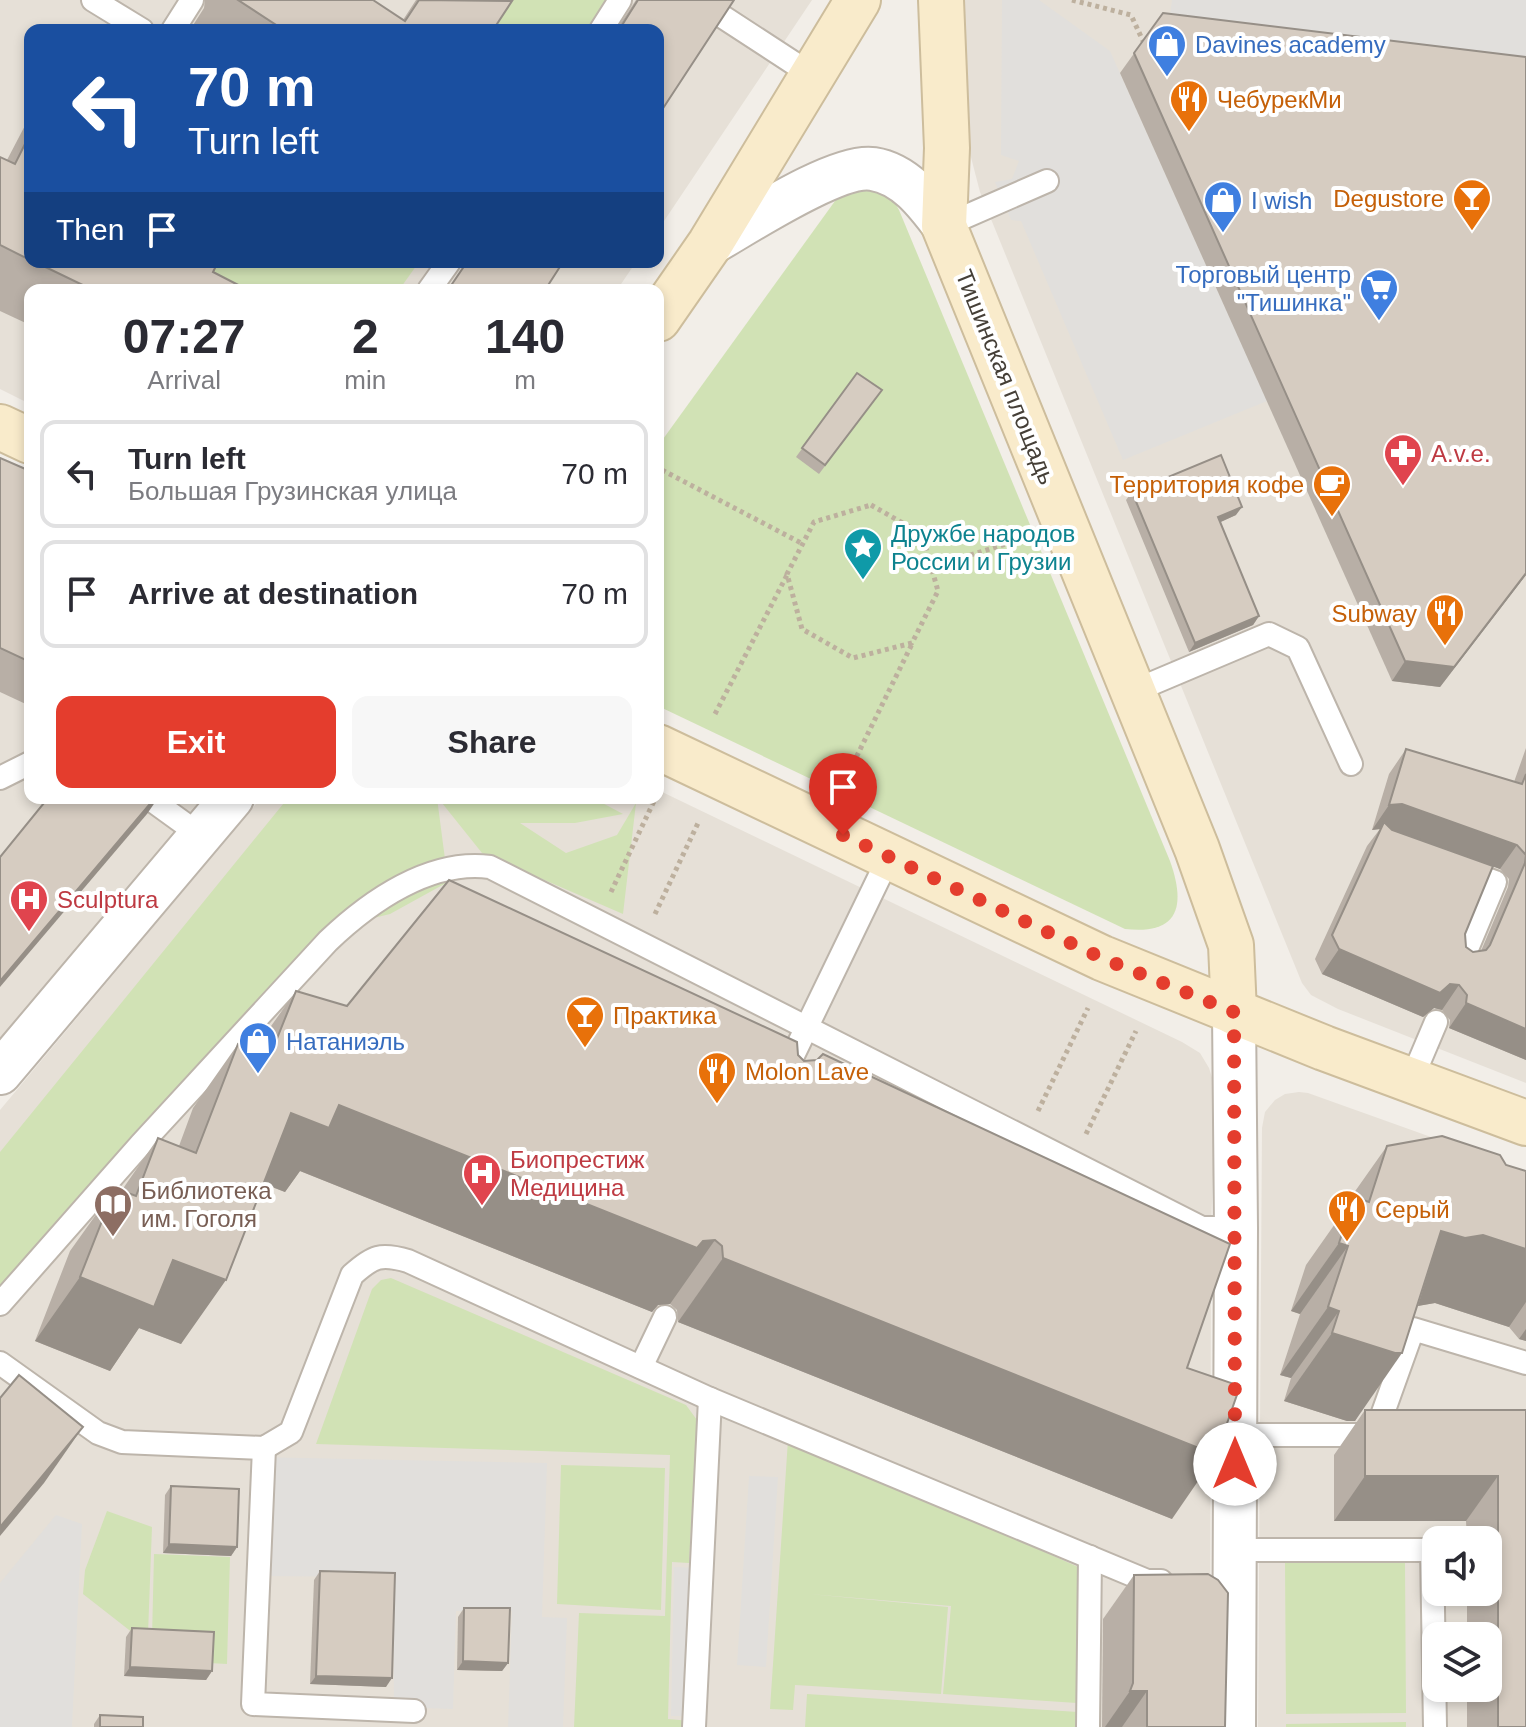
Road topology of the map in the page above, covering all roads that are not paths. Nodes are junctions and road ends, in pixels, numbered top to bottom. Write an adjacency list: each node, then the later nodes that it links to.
1 (93, 0): 7 (lane)
2 (192, 0): 8 (lane)
3 (620, 0): 9 (lane)
4 (697, 0): 10 (lane)
5 (858, 0): 10 (street)
6 (941, 0): 12 (street, Тишинская площадь)
7 (132, 24)
8 (177, 24)
9 (605, 24)
10 (812, 75): 13 (street)
11 (1047, 181): 12 (lane)
12 (944, 226): 13 (street); 17 (street, Тишинская площадь)
13 (710, 244): 14 (street)
14 (664, 310)
15 (0, 427): 16 (street)
16 (24, 438)
17 (1134, 691): 19 (lane); 28 (street, Тишинская площадь)
18 (664, 750): 25 (street)
19 (1351, 764)
20 (24, 766): 21 (lane)
21 (0, 778)
22 (157, 804): 24 (lane)
23 (227, 804): 24 (street)
24 (200, 835): 31 (street)
25 (889, 857): 28 (street); 30 (lane)
26 (1437, 861): 27 (lane)
27 (1461, 963)
28 (1234, 1012): 32 (street); 35 (street)
29 (1436, 1022): 32 (lane)
30 (807, 1027): 33 (lane); 35 (lane); 36 (lane)
31 (0, 1073)
32 (1411, 1081): 34 (street)
33 (772, 1098)
34 (1526, 1123)
35 (1236, 1228): 42 (street)
36 (0, 1304)
37 (665, 1317): 40 (lane)
38 (0, 1363): 45 (lane)
39 (1526, 1363): 43 (lane)
40 (641, 1367): 41 (lane); 45 (lane)
41 (710, 1399): 46 (lane); 50 (lane)
42 (1235, 1435): 43 (lane); 47 (street)
43 (1375, 1435): 44 (lane)
44 (1405, 1435)
45 (264, 1448): 49 (lane)
46 (1090, 1557): 48 (lane); 51 (lane)
47 (1227, 1572): 52 (street); 53 (lane)
48 (1188, 1582)
49 (414, 1711)
50 (694, 1727)
51 (1088, 1727)
52 (1234, 1727)
53 (1435, 1727)

